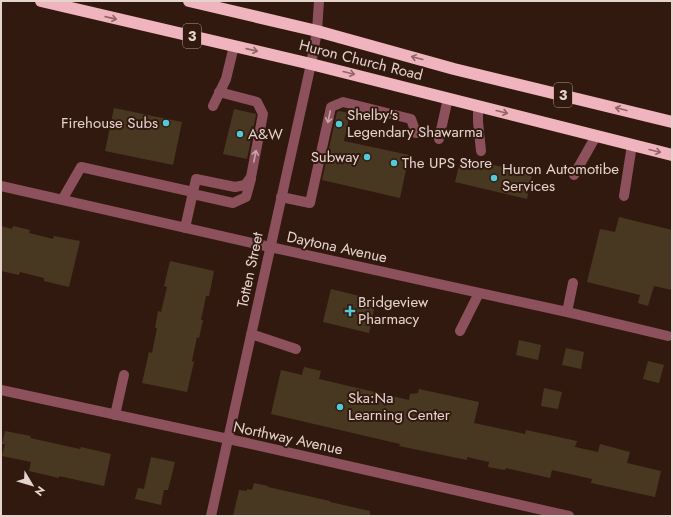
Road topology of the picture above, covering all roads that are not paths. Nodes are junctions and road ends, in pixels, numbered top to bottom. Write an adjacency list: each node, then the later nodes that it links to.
1 (41, 1): 5 (highway, Huron Church Road / 3, one-way to 5)
2 (189, 1): 4 (highway, Huron Church Road / 3)
3 (319, 1): 4 (street, Totten Street)
4 (317, 31): 6 (street, Totten Street); 11 (highway, Huron Church Road / 3, one-way to 4)
5 (234, 46): 6 (highway, Huron Church Road / 3, one-way to 6); 7 (street)
6 (311, 64): 8 (highway, Huron Church Road / 3, one-way to 8); 22 (street, Totten Street)
7 (219, 92): 9 (street); 19 (street, one-way to 7)
8 (448, 98): 10 (highway, Huron Church Road / 3); 14 (street)
9 (213, 106)
10 (478, 106): 13 (highway, Huron Church Road / 3, one-way to 13); 16 (street)
11 (672, 122)
12 (416, 133): 22 (street, one-way to 22)
13 (596, 136): 15 (highway, Huron Church Road / 3); 18 (street)
14 (440, 138)
15 (632, 145): 17 (highway, Huron Church Road / 3, one-way to 17); 23 (street)
16 (481, 151)
17 (672, 155)
18 (574, 175)
19 (251, 177): 21 (street); 21 (street)
20 (1, 186): 24 (street, Daytona Avenue)
21 (193, 193): 24 (street); 25 (street)
22 (282, 196): 26 (street, Totten Street)
23 (624, 196)
24 (62, 200): 25 (street, Daytona Avenue)
25 (185, 228): 26 (street, Daytona Avenue)
26 (270, 247): 28 (street, Daytona Avenue); 31 (street, Totten Street)
27 (573, 283): 29 (street)
28 (479, 293): 29 (street, Daytona Avenue); 30 (street)
29 (567, 312): 32 (street, Daytona Avenue)
30 (460, 331)
31 (251, 334): 33 (street); 37 (street, Totten Street)
32 (668, 336)
33 (296, 349)
34 (124, 375): 36 (street)
35 (1, 390): 36 (street, Northway Avenue)
36 (115, 415): 37 (street, Northway Avenue)
37 (228, 440): 38 (street, Totten Street); 39 (street, Northway Avenue)
38 (211, 516)
39 (569, 516)

